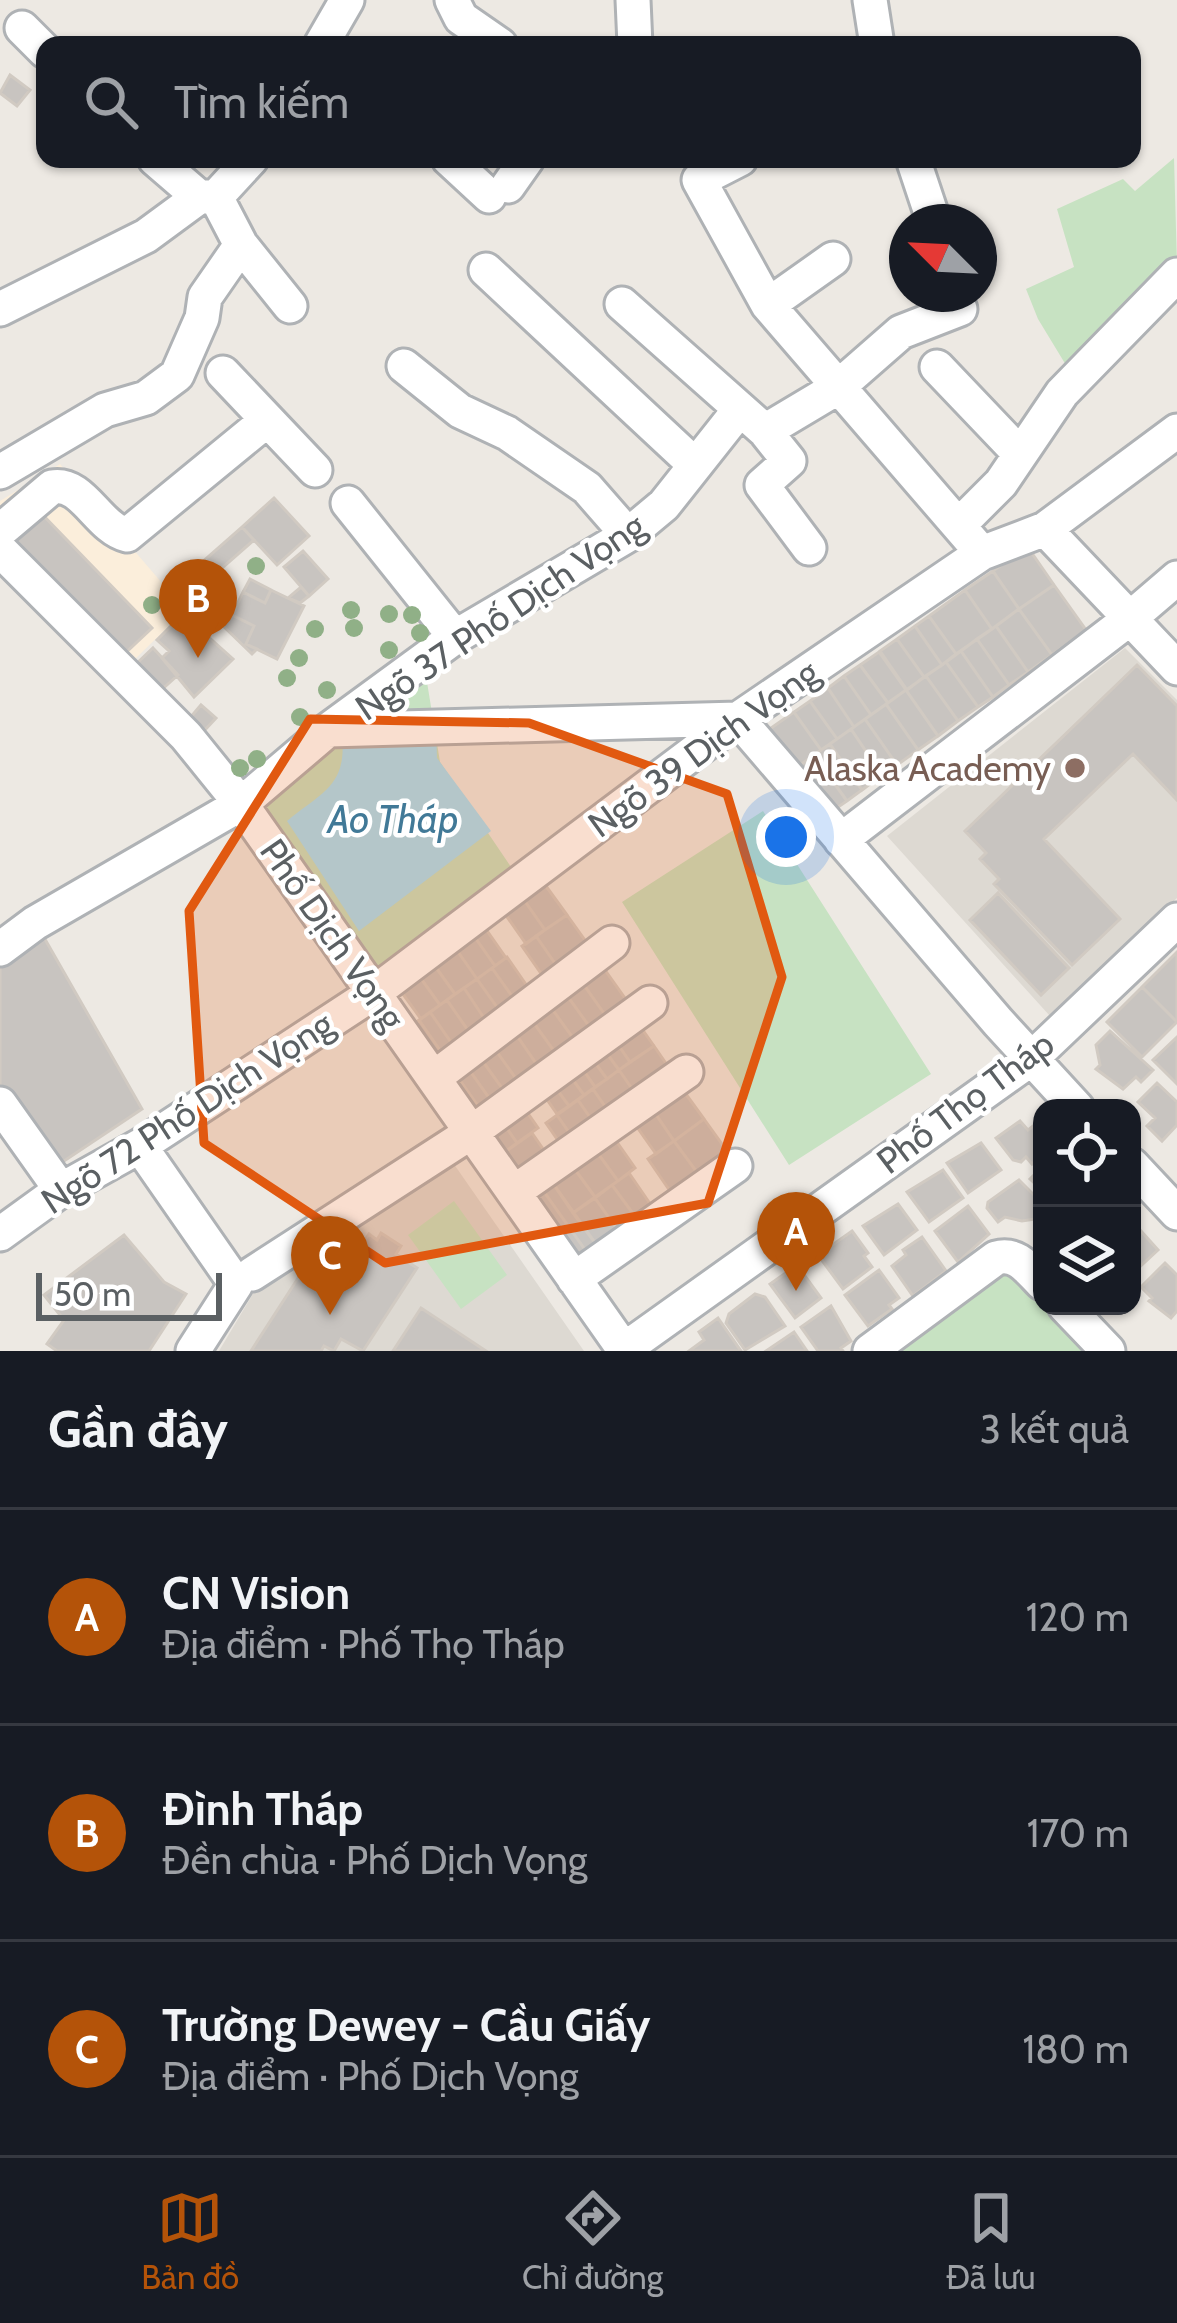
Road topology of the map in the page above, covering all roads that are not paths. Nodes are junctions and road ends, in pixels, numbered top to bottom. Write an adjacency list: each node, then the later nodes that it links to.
1 (346, 0): 5 (street)
2 (452, 0): 6 (street)
3 (633, 0): 7 (street)
4 (870, 0): 8 (street)
5 (325, 36)
6 (487, 36)
7 (635, 36)
8 (876, 36)
9 (167, 168): 15 (street)
10 (241, 168): 15 (street)
11 (474, 168): 14 (street)
12 (722, 168): 22 (street)
13 (916, 168): 16 (street)
14 (508, 180)
15 (207, 197): 17 (street); 24 (street)
16 (928, 204)
17 (241, 245): 23 (street); 36 (street)
18 (833, 260): 22 (street)
19 (487, 270): 34 (street)
20 (1177, 275): 33 (street)
21 (622, 304): 30 (street)
22 (768, 305): 29 (street)
23 (290, 306)
24 (0, 308)
25 (952, 312): 29 (street, Ngõ 37 Phố Dịch Vọng)
26 (404, 366): 41 (street)
27 (937, 367): 33 (street)
28 (223, 374): 31 (street)
29 (837, 388): 30 (street, Ngõ 37 Phố Dịch Vọng); 38 (street)
30 (752, 420): 34 (street, Ngõ 37 Phố Dịch Vọng); 42 (street)
31 (266, 421): 35 (street); 40 (street)
32 (1177, 431): 39 (street, Ngõ 39 Dịch Vọng)
33 (1020, 454): 38 (street)
34 (694, 464): 41 (street, Ngõ 37 Phố Dịch Vọng)
35 (314, 470)
36 (0, 472)
37 (348, 503): 47 (street)
38 (959, 526): 44 (street)
39 (1045, 529): 44 (street, Ngõ 39 Dịch Vọng); 46 (street)
40 (0, 531)
41 (628, 536): 47 (street, Ngõ 37 Phố Dịch Vọng)
42 (809, 548)
43 (0, 550): 51 (street, Phố Dịch Vọng)
44 (982, 553): 49 (street, Ngõ 39 Dịch Vọng)
45 (1177, 578): 46 (street)
46 (1128, 620): 48 (street); 52 (street)
47 (455, 637): 50 (street, Ngõ 37 Phố Dịch Vọng)
48 (1177, 668)
49 (738, 719): 50 (street); 52 (street); 56 (street, Ngõ 39 Dịch Vọng)
50 (328, 730): 51 (street, Ngõ 37 Phố Dịch Vọng)
51 (241, 804): 55 (street, Ngõ 37 Phố Dịch Vọng); 56 (street, Phố Dịch Vọng)
52 (841, 840): 58 (street)
53 (1177, 920): 58 (street, Phố Thọ Tháp)
54 (613, 944): 60 (street)
55 (0, 949)
56 (375, 992): 60 (street, Phố Dịch Vọng); 64 (street, Ngõ 72 Phố Dịch Vọng)
57 (650, 1003): 63 (street)
58 (1030, 1059): 61 (street); 75 (street, Phố Thọ Tháp)
59 (686, 1072): 68 (street)
60 (435, 1077): 63 (street, Phố Dịch Vọng)
61 (1068, 1099)
62 (0, 1104): 67 (street)
63 (472, 1132): 68 (street, Phố Dịch Vọng); 71 (street)
64 (140, 1145): 67 (street, Ngõ 72 Phố Dịch Vọng); 76 (street)
65 (735, 1166): 73 (street)
66 (1141, 1176): 69 (street)
67 (61, 1190): 70 (street, Ngõ 72 Phố Dịch Vọng)
68 (514, 1192): 73 (street, Phố Dịch Vọng)
69 (1177, 1214)
70 (0, 1234)
71 (252, 1274)
72 (1033, 1274): 77 (street)
73 (574, 1279): 75 (street, Phố Dịch Vọng)
74 (1074, 1315): 78 (street)
75 (623, 1350)
76 (193, 1351)
77 (870, 1351)
78 (1108, 1351)

